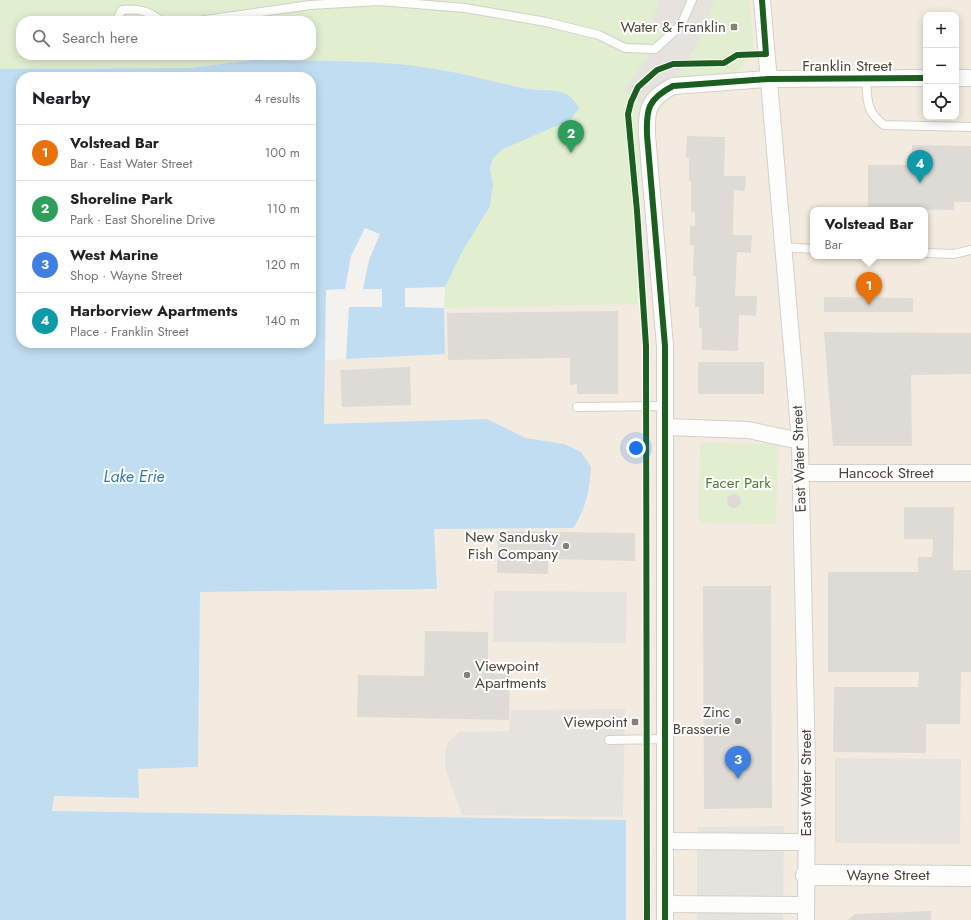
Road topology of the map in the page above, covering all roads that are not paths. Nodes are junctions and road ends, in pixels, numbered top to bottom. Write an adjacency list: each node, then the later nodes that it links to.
1 (692, 0): 5 (lane)
2 (762, 0): 9 (street, East Water Street)
3 (119, 16): 4 (lane)
4 (155, 16)
5 (233, 16)
6 (923, 78): 10 (street, Franklin Street)
7 (959, 78): 8 (street)
8 (971, 78)
9 (768, 79): 10 (street, Franklin Street); 12 (street, East Water Street); 16 (street, Franklin Street)
10 (866, 79): 11 (lane)
11 (971, 127)
12 (782, 247): 13 (lane); 19 (street, East Water Street)
13 (810, 249)
14 (971, 250): 15 (lane)
15 (928, 253)
16 (665, 406): 17 (lane); 18 (street, Franklin Street)
17 (576, 408)
18 (666, 427): 19 (street); 22 (street, Franklin Street)
19 (800, 441): 20 (street, East Water Street)
20 (801, 473): 21 (street, Hancock Street); 25 (street, East Water Street)
21 (971, 473)
22 (666, 739): 23 (lane); 24 (street, Franklin Street)
23 (609, 740)
24 (665, 842): 25 (street); 28 (street, Franklin Street)
25 (806, 842): 26 (street, East Water Street)
26 (806, 875): 27 (street, Wayne Street); 29 (street, East Water Street)
27 (971, 876)
28 (665, 912): 29 (street)
29 (806, 912)

